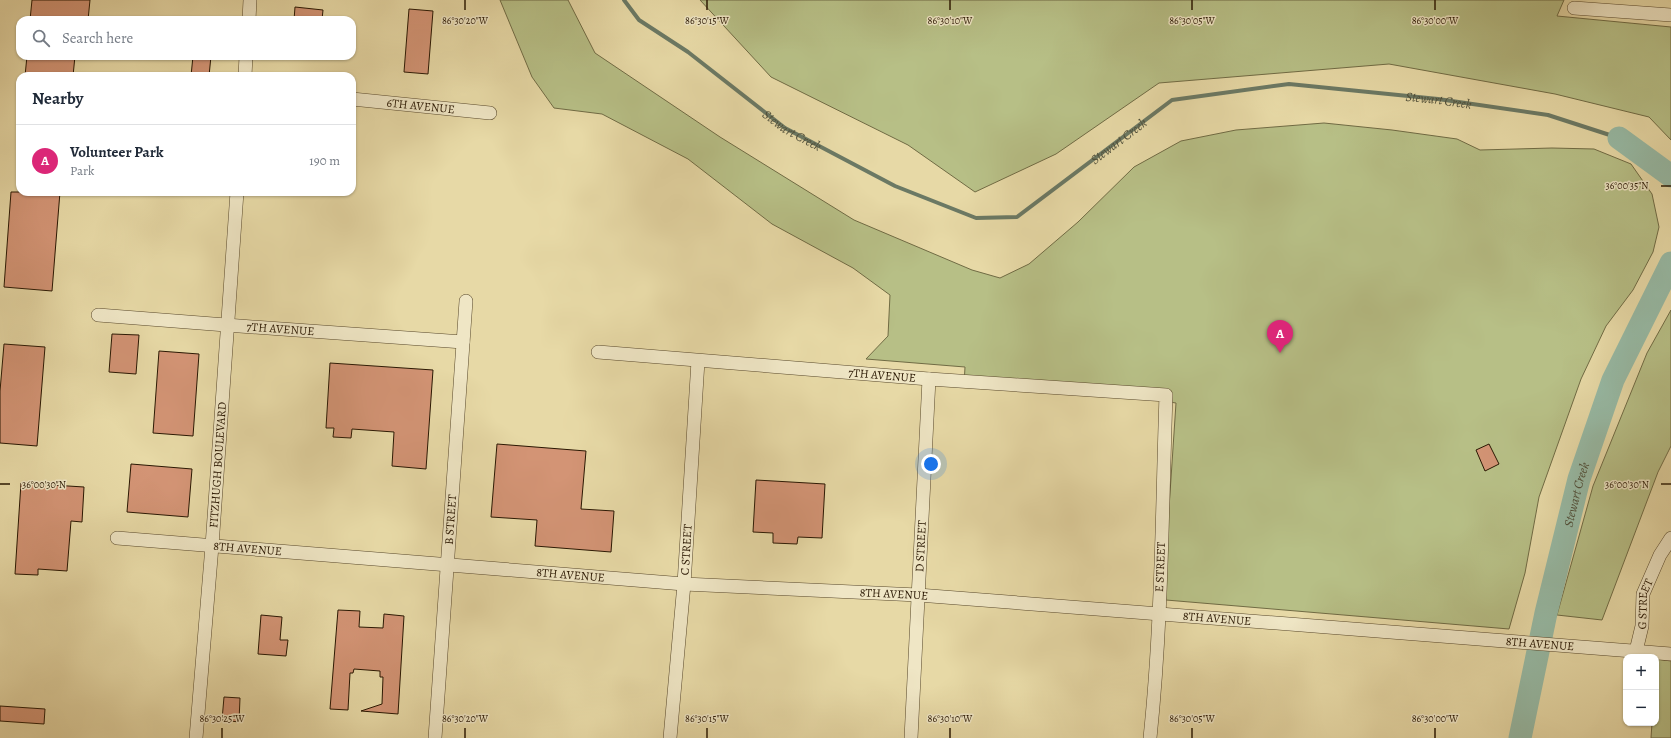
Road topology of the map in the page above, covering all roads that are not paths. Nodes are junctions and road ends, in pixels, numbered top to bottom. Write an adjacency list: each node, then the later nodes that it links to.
1 (250, 0): 4 (street)
2 (1574, 8): 3 (street)
3 (1671, 15)
4 (249, 16)
5 (246, 60): 6 (street)
6 (245, 72)
7 (356, 99): 8 (street, 6TH AVENUE)
8 (490, 113)
9 (237, 196): 12 (street, FITZHUGH BOULEVARD)
10 (466, 301): 13 (street, B STREET)
11 (98, 314): 12 (street, 7TH AVENUE)
12 (226, 326): 13 (street, 7TH AVENUE); 20 (street, FITZHUGH BOULEVARD)
13 (463, 342): 21 (street, B STREET)
14 (598, 352): 15 (street, 7TH AVENUE)
15 (698, 361): 16 (street, 7TH AVENUE); 22 (street, C STREET)
16 (929, 379): 17 (street, 7TH AVENUE); 23 (street, D STREET)
17 (1166, 395): 24 (street, E STREET)
18 (117, 538): 20 (street, 8TH AVENUE)
19 (1671, 538): 25 (street, G STREET)
20 (212, 546): 21 (street, 8TH AVENUE); 27 (street, FITZHUGH BOULEVARD)
21 (449, 564): 22 (street, 8TH AVENUE); 28 (street, B STREET)
22 (684, 584): 23 (street, 8TH AVENUE); 29 (street, C STREET)
23 (918, 595): 24 (street, 8TH AVENUE); 30 (street, D STREET)
24 (1158, 615): 25 (street, 8TH AVENUE); 31 (street, E STREET)
25 (1636, 651): 26 (street, 8TH AVENUE)
26 (1671, 654)
27 (196, 738)
28 (435, 738)
29 (670, 738)
30 (911, 738)
31 (1150, 738)

